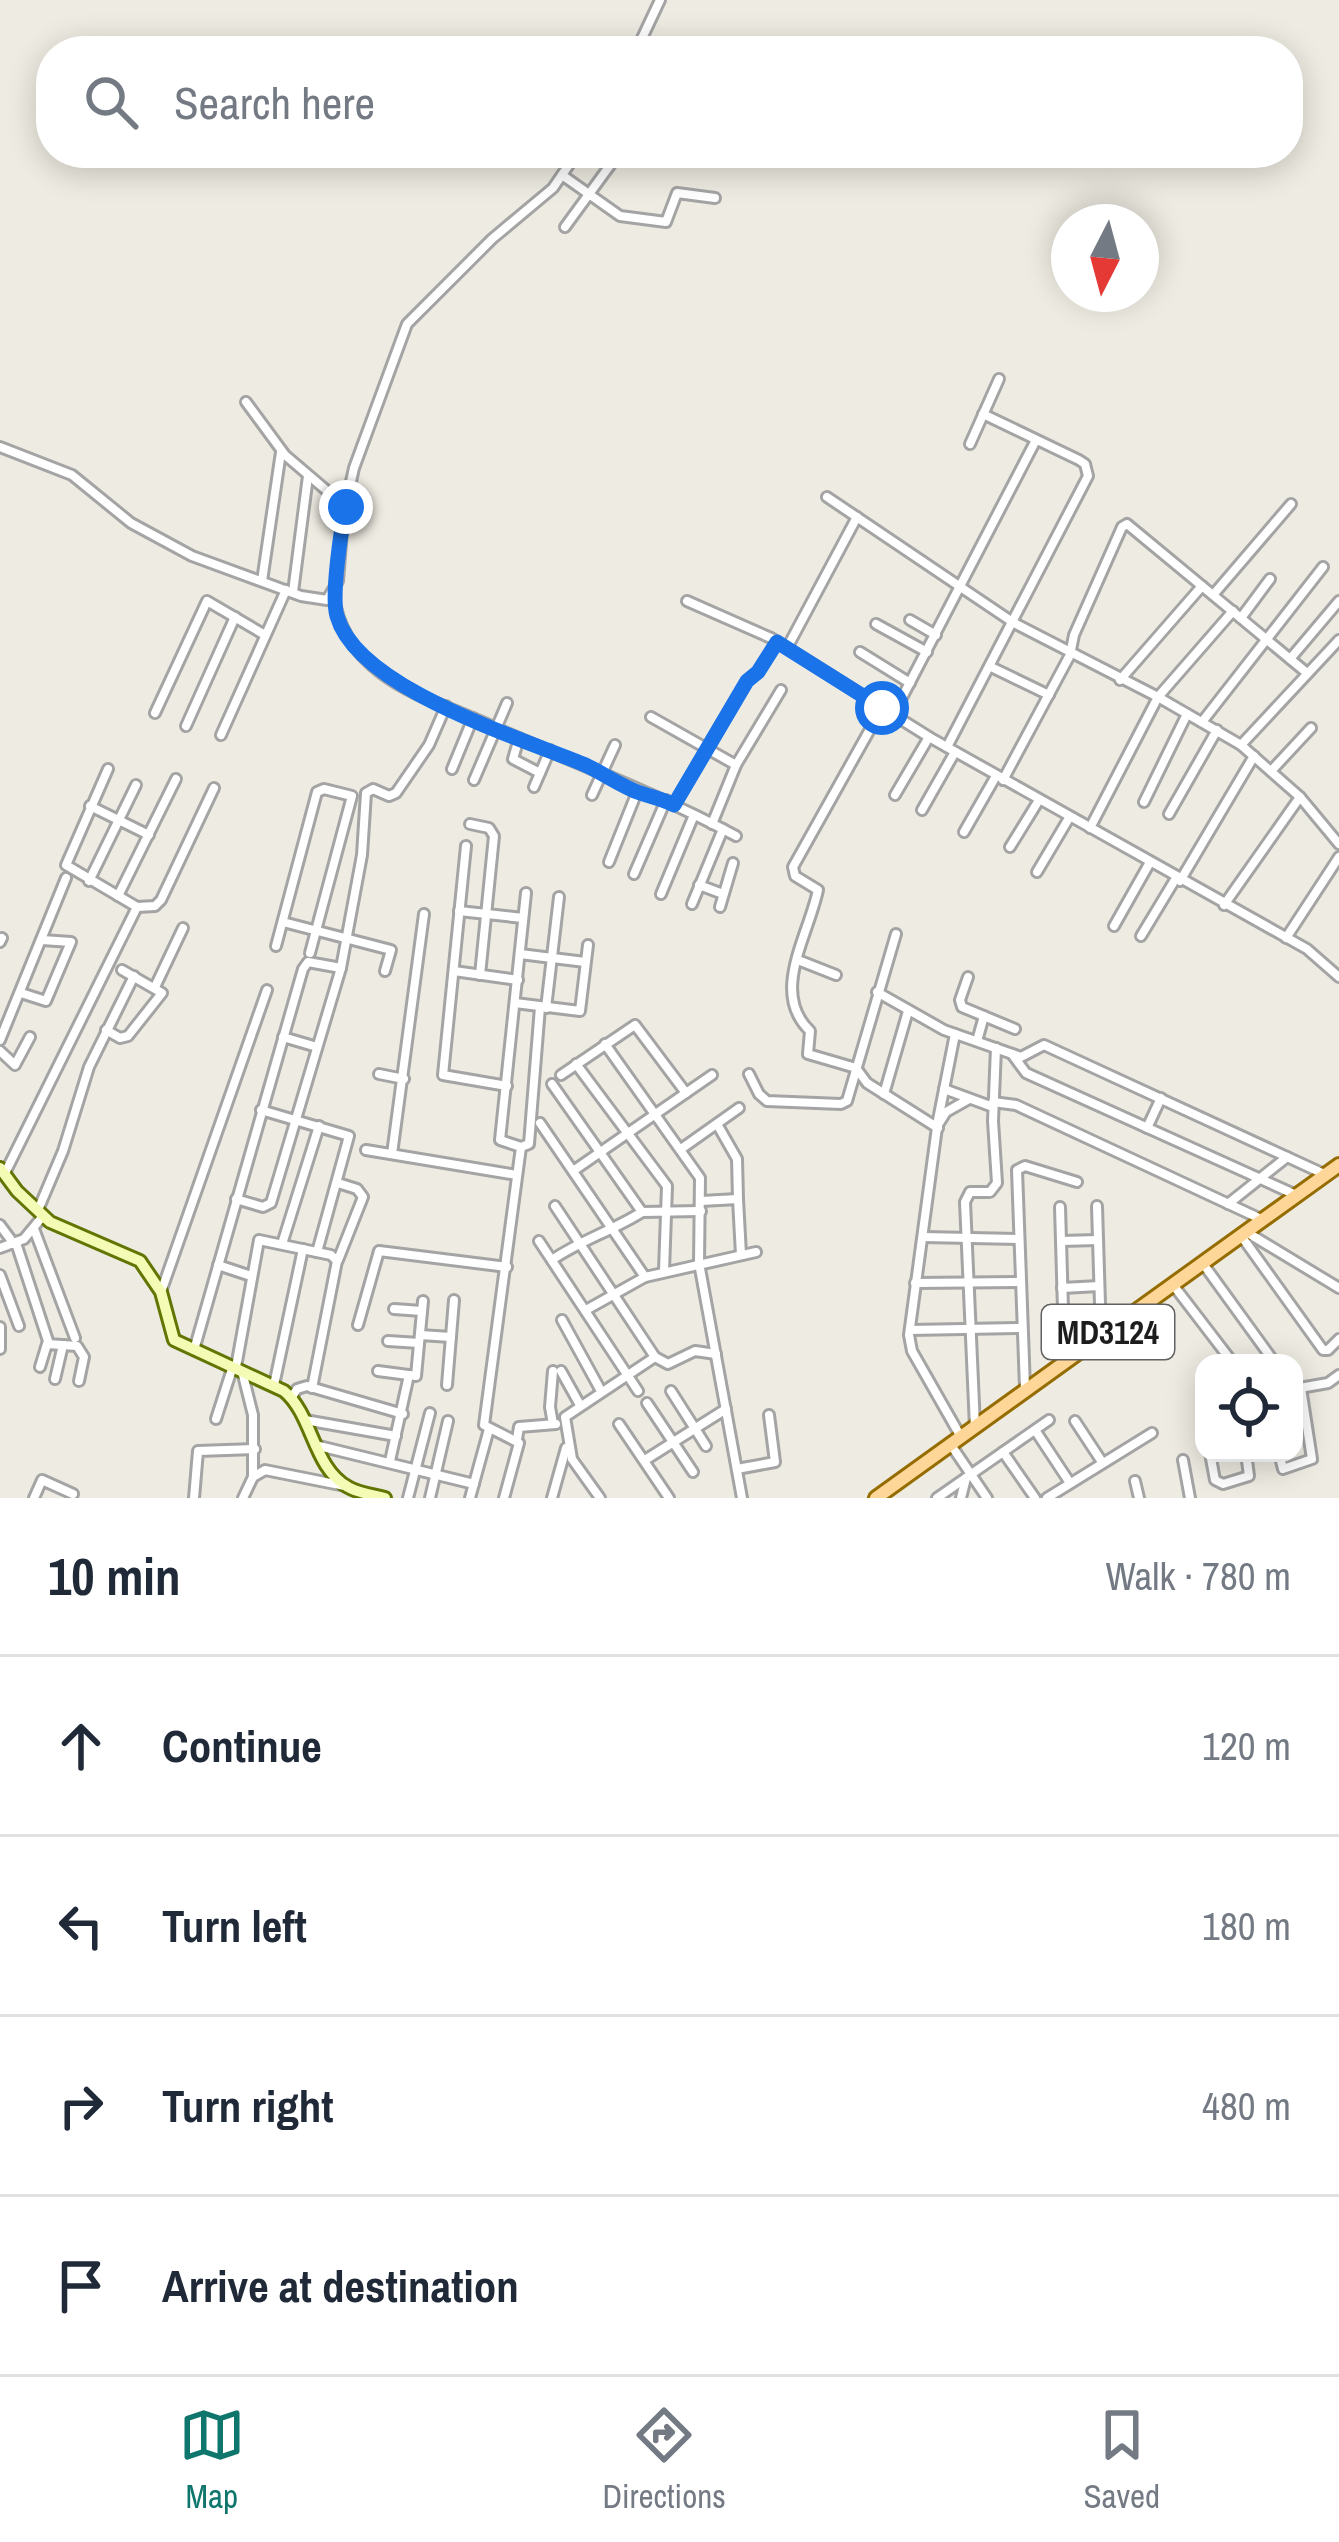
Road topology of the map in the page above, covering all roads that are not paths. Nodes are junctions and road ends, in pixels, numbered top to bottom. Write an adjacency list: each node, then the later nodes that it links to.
1 (660, 0): 2 (street)
2 (643, 36)
3 (567, 168): 5 (street)
4 (609, 168): 6 (street)
5 (562, 176): 6 (street); 19 (street)
6 (589, 195): 7 (street); 8 (street)
7 (715, 197)
8 (565, 227)
9 (999, 380): 11 (street)
10 (246, 402): 15 (street)
11 (983, 414): 12 (street); 13 (street)
12 (1036, 440): 25 (street); 35 (street)
13 (970, 444)
14 (0, 447): 23 (street)
15 (281, 450): 16 (street); 23 (street)
16 (308, 475): 19 (street); 26 (street)
17 (827, 497): 20 (street)
18 (1292, 504): 28 (street)
19 (346, 507): 27 (street)
20 (857, 517): 25 (street); 41 (street)
21 (1323, 568): 38 (street)
22 (1270, 579): 31 (street)
23 (262, 581): 26 (street)
24 (1202, 586): 28 (street); 44 (street); 48 (street)
25 (960, 589): 35 (street); 36 (street)
26 (289, 591): 27 (street); 37 (street)
27 (334, 595): 54 (street)
28 (1213, 595): 31 (street)
29 (687, 601): 40 (street)
30 (1339, 601): 45 (street)
31 (1237, 614): 38 (street); 52 (street)
32 (235, 617): 37 (street); 56 (street); 62 (street)
33 (910, 620): 36 (street)
34 (876, 623): 43 (street)
35 (1014, 623): 44 (street); 46 (street)
36 (936, 634): 43 (street)
37 (266, 635): 66 (street)
38 (1267, 638): 45 (street); 61 (street)
39 (1339, 640): 47 (street)
40 (777, 642): 41 (street); 71 (street)
41 (786, 648): 55 (street)
42 (860, 652): 49 (street)
43 (926, 652): 49 (street)
44 (1070, 655): 48 (street); 51 (street)
45 (1289, 659): 47 (street)
46 (990, 667): 51 (street); 72 (street)
47 (1306, 673): 70 (street)
48 (1120, 680): 52 (street)
49 (910, 683): 58 (street)
50 (781, 690): 75 (street)
51 (1049, 695): 82 (street)
52 (1158, 697): 57 (street); 102 (street)
53 (507, 703): 63 (street)
54 (446, 706): 60 (street); 140 (street)
55 (882, 708): 58 (street); 147 (street)
56 (155, 712)
57 (1187, 714): 61 (street); 92 (street)
58 (893, 715): 67 (street)
59 (651, 717): 71 (street)
60 (472, 718): 63 (street); 77 (street)
61 (1202, 722): 65 (street)
62 (186, 726)
63 (496, 728): 68 (street); 83 (street)
64 (1311, 728): 78 (street)
65 (1217, 730): 70 (street); 96 (street)
66 (221, 735)
67 (929, 737): 72 (street); 88 (street)
68 (519, 738): 73 (street); 80 (street)
69 (615, 745): 79 (street)
70 (1241, 745): 74 (street)
71 (706, 748): 75 (street); 93 (street)
72 (951, 749): 82 (street); 95 (street)
73 (550, 750): 79 (street); 80 (street)
74 (1254, 756): 78 (street); 117 (street)
75 (736, 765): 101 (street)
76 (108, 769): 94 (street)
77 (452, 769)
78 (1272, 770): 90 (street)
79 (602, 772): 87 (street); 89 (street)
80 (540, 773): 85 (street)
81 (176, 778): 105 (street)
82 (1000, 778): 91 (street); 104 (street)
83 (474, 780)
84 (136, 784): 99 (street)
85 (535, 787)
86 (214, 788): 128 (street)
87 (637, 792): 93 (street); 111 (street)
88 (895, 794)
89 (592, 795)
90 (1300, 797): 107 (street); 126 (street)
91 (1039, 800): 98 (street); 109 (street)
92 (1144, 802)
93 (670, 803): 97 (street); 115 (street)
94 (91, 806): 99 (street); 118 (street)
95 (922, 810)
96 (1169, 814)
97 (694, 815): 101 (street); 121 (street)
98 (1069, 818): 102 (street); 114 (street)
99 (118, 821): 105 (street); 118 (street)
100 (470, 824): 131 (street)
101 (712, 824): 103 (street)
102 (1090, 828): 113 (street)
103 (723, 830): 106 (street); 119 (street)
104 (964, 832)
105 (149, 836): 123 (street)
106 (736, 836)
107 (1339, 844)
108 (466, 846): 129 (street)
109 (1010, 847)
110 (1339, 857): 139 (street)
111 (609, 862)
112 (733, 863): 122 (street)
113 (1149, 864): 117 (street); 134 (street)
114 (1036, 872)
115 (634, 874)
116 (66, 878): 141 (street)
117 (1178, 880): 126 (street); 138 (street)
118 (88, 881): 123 (street)
119 (699, 886): 122 (street); 125 (street)
120 (526, 893): 132 (street)
121 (661, 894)
122 (724, 894): 127 (street)
123 (118, 896): 128 (street)
124 (559, 897): 146 (street)
125 (692, 904)
126 (1224, 905): 139 (street)
127 (720, 907)
128 (137, 908): 214 (street)
129 (460, 911): 131 (street); 152 (street)
130 (424, 914): 185 (street)
131 (486, 914): 132 (street); 153 (street)
132 (523, 918): 145 (street)
133 (283, 922): 136 (street); 136 (street); 143 (street)
134 (1114, 926)
135 (183, 928): 159 (street)
136 (316, 931): 140 (street); 144 (street)
137 (896, 934): 161 (street)
138 (1141, 936)
139 (1286, 938): 157 (street)
140 (346, 939): 149 (street); 151 (street)
141 (42, 940): 162 (street); 162 (street)
142 (588, 945): 148 (street)
143 (276, 946)
144 (310, 952)
145 (520, 954): 146 (street); 158 (street)
146 (553, 958): 148 (street); 164 (street)
147 (798, 960): 154 (street); 180 (street)
148 (585, 962): 164 (street)
149 (341, 968): 171 (street); 175 (street)
150 (122, 970): 155 (street)
151 (386, 971)
152 (453, 971): 153 (street); 187 (street)
153 (480, 975): 158 (street)
154 (836, 975)
155 (134, 976): 159 (street); 168 (street)
156 (968, 976): 166 (street)
157 (1339, 976)
158 (518, 980): 163 (street)
159 (155, 987): 168 (street)
160 (267, 990): 265 (street)
161 (877, 992): 165 (street); 180 (street)
162 (21, 993): 172 (street)
163 (515, 1003): 164 (street); 187 (street)
164 (543, 1007): 204 (street)
165 (908, 1011): 169 (street); 190 (street)
166 (984, 1016): 167 (street); 173 (street)
167 (1015, 1029)
168 (106, 1030): 228 (street)
169 (955, 1034): 173 (street); 188 (street)
170 (30, 1037): 177 (street)
171 (283, 1037): 175 (street); 195 (street)
172 (0, 1040)
173 (977, 1041): 176 (street)
174 (605, 1044): 179 (street); 189 (street); 196 (street)
175 (317, 1047): 197 (street)
176 (996, 1048): 178 (street); 193 (street)
177 (0, 1051)
178 (1012, 1053): 191 (street); 202 (street)
179 (576, 1064): 183 (street); 203 (street)
180 (856, 1069): 181 (street); 190 (street)
181 (749, 1074)
182 (379, 1075): 185 (street)
183 (561, 1075)
184 (712, 1076): 189 (street)
185 (404, 1078): 208 (street)
186 (552, 1084): 207 (street)
187 (507, 1086): 204 (street)
188 (944, 1089): 192 (street); 201 (street)
189 (686, 1093): 196 (street)
190 (884, 1094): 201 (street)
191 (1161, 1098): 202 (street); 209 (street)
192 (970, 1099): 193 (street); 201 (street)
193 (993, 1104): 221 (street); 235 (street)
194 (739, 1108): 199 (street)
195 (261, 1111): 197 (street); 219 (street)
196 (658, 1115): 203 (street); 205 (street)
197 (297, 1120): 200 (street); 219 (street)
198 (540, 1123): 211 (street)
199 (717, 1124): 205 (street); 220 (street)
200 (319, 1126): 217 (street); 242 (street)
201 (938, 1126): 234 (street)
202 (1147, 1129): 215 (street)
203 (629, 1136): 207 (street); 226 (street)
204 (520, 1147): 212 (street)
205 (681, 1149): 223 (street)
206 (366, 1150): 208 (street)
207 (602, 1153): 211 (street); 227 (street)
208 (392, 1154): 212 (street)
209 (1287, 1157): 213 (street); 215 (street)
210 (1339, 1165): 213 (main road, MD3124)
211 (573, 1172): 232 (street)
212 (517, 1174): 253 (street)
213 (1325, 1175): 218 (main road, MD3124)
214 (4, 1176): 228 (main road)
215 (1259, 1179): 218 (street); 221 (street)
216 (1077, 1182): 236 (street)
217 (338, 1183): 245 (street); 249 (street)
218 (1297, 1196): 229 (main road, MD3124)
219 (236, 1199): 251 (street)
220 (738, 1199): 223 (street); 247 (street)
221 (1228, 1204): 229 (street)
222 (555, 1206): 240 (street)
223 (701, 1206): 226 (street); 250 (street)
224 (1097, 1206): 237 (street)
225 (1060, 1208): 239 (street)
226 (667, 1210): 227 (street); 254 (street)
227 (642, 1212): 232 (street)
228 (40, 1214): 231 (street); 265 (main road)
229 (1264, 1221): 233 (main road, MD3124)
230 (0, 1225): 241 (street)
231 (34, 1229): 241 (street); 280 (street)
232 (613, 1230): 240 (street); 257 (street)
233 (1245, 1235): 252 (main road, MD3124); 264 (street); 282 (street)
234 (923, 1237): 235 (street); 259 (street)
235 (967, 1238): 236 (street); 260 (street)
236 (1019, 1240): 258 (street)
237 (1098, 1240): 239 (street); 261 (street)
238 (538, 1241): 248 (street)
239 (1061, 1241): 263 (street)
240 (580, 1242): 248 (street); 266 (street)
241 (15, 1244): 243 (street); 284 (street)
242 (282, 1244): 244 (street); 256 (street)
243 (0, 1248)
244 (303, 1249): 245 (street); 300 (street)
245 (316, 1252): 249 (street)
246 (756, 1252): 247 (street)
247 (741, 1255): 250 (street)
248 (552, 1260): 270 (street)
249 (337, 1261): 302 (street)
250 (700, 1263): 254 (street); 288 (street)
251 (217, 1265): 256 (street); 287 (street)
252 (1204, 1265): 262 (main road, MD3124); 290 (street)
253 (507, 1267): 272 (street); 324 (street)
254 (664, 1271): 257 (street)
255 (0, 1275): 273 (street)
256 (251, 1276): 293 (street)
257 (645, 1276): 266 (street)
258 (1021, 1282): 260 (street); 276 (street)
259 (916, 1283): 260 (street); 277 (street)
260 (968, 1283): 275 (street)
261 (1099, 1286): 263 (street); 279 (street)
262 (1174, 1286): 279 (main road, MD3124); 289 (street)
263 (1062, 1288): 269 (street)
264 (1339, 1288)
265 (161, 1292): 287 (main road)
266 (613, 1294): 270 (street); 291 (street)
267 (454, 1300): 278 (street)
268 (394, 1309): 281 (street)
269 (1063, 1309)
270 (586, 1310): 296 (street)
271 (562, 1320): 305 (street)
272 (358, 1325)
273 (20, 1326)
274 (0, 1327): 286 (street)
275 (970, 1328): 276 (street); 277 (street); 322 (street)
276 (1022, 1328): 304 (street)
277 (910, 1330): 329 (street)
278 (451, 1337): 281 (street); 301 (street)
279 (1101, 1337): 304 (main road, MD3124)
280 (75, 1338)
281 (419, 1339): 283 (street); 295 (street)
282 (1339, 1339)
283 (388, 1340)
284 (49, 1344): 285 (street); 292 (street)
285 (63, 1345): 298 (street); 299 (street)
286 (0, 1349)
287 (193, 1351): 293 (main road)
288 (716, 1354): 291 (street); 311 (street)
289 (1226, 1354)
290 (1268, 1354)
291 (655, 1357): 296 (street)
292 (40, 1367)
293 (237, 1368): 300 (main road); 316 (street); 334 (street)
294 (378, 1371): 295 (street)
295 (409, 1375): 313 (street)
296 (628, 1375): 305 (street); 306 (street)
297 (1339, 1375): 303 (street)
298 (55, 1379)
299 (79, 1381)
300 (274, 1385): 308 (main road)
301 (447, 1385)
302 (311, 1388): 308 (street); 313 (street)
303 (1303, 1388)
304 (1025, 1390): 322 (main road, MD3124)
305 (602, 1391): 310 (street)
306 (638, 1391)
307 (671, 1391): 323 (street)
308 (292, 1397): 317 (main road)
309 (647, 1403): 330 (street)
310 (580, 1405): 328 (street); 364 (street)
311 (726, 1409): 323 (street); 344 (street)
312 (430, 1413): 343 (street)
313 (403, 1414): 327 (street)
314 (1303, 1414): 342 (street)
315 (769, 1415): 344 (street)
316 (216, 1419)
317 (305, 1420): 327 (street); 331 (main road)
318 (1049, 1420): 325 (street)
319 (448, 1421): 346 (street)
320 (1075, 1421): 339 (street)
321 (619, 1424): 336 (street)
322 (975, 1427): 329 (main road, MD3124)
323 (696, 1428): 330 (street); 332 (street)
324 (489, 1430): 328 (street); 351 (street)
325 (1035, 1430): 335 (street); 350 (street)
326 (1152, 1433): 339 (street)
327 (396, 1436): 338 (street)
328 (517, 1439): 362 (street)
329 (956, 1441): 347 (street); 367 (main road, MD3124)
330 (672, 1442): 336 (street); 345 (street)
331 (316, 1445): 338 (street); 352 (main road)
332 (706, 1446)
333 (566, 1448): 363 (street)
334 (254, 1449): 348 (street); 356 (street)
335 (1003, 1452): 347 (street); 371 (street)
336 (645, 1460): 365 (street)
337 (1183, 1460): 374 (street)
338 (390, 1462): 343 (street)
339 (1102, 1462): 350 (street)
340 (1212, 1462): 341 (street)
341 (1248, 1462)
342 (1280, 1462)
343 (414, 1468): 346 (street); 359 (street)
344 (736, 1469): 366 (street)
345 (693, 1472)
346 (434, 1473): 351 (street); 360 (street)
347 (968, 1476): 368 (street); 369 (street); 370 (street)
348 (254, 1478): 352 (street); 357 (street)
349 (1135, 1481): 373 (street)
350 (1070, 1483): 372 (street)
351 (474, 1484): 361 (street)
352 (346, 1486): 354 (main road)
353 (73, 1495): 355 (street)
354 (370, 1496): 358 (main road)
355 (34, 1498)
356 (194, 1498)
357 (243, 1498)
358 (385, 1498)
359 (408, 1498)
360 (430, 1498)
361 (470, 1498)
362 (504, 1498)
363 (552, 1498)
364 (600, 1498)
365 (669, 1498)
366 (742, 1498)
367 (876, 1498)
368 (937, 1498)
369 (962, 1498)
370 (987, 1498)
371 (1035, 1498)
372 (1048, 1498)
373 (1139, 1498)
374 (1190, 1498)

